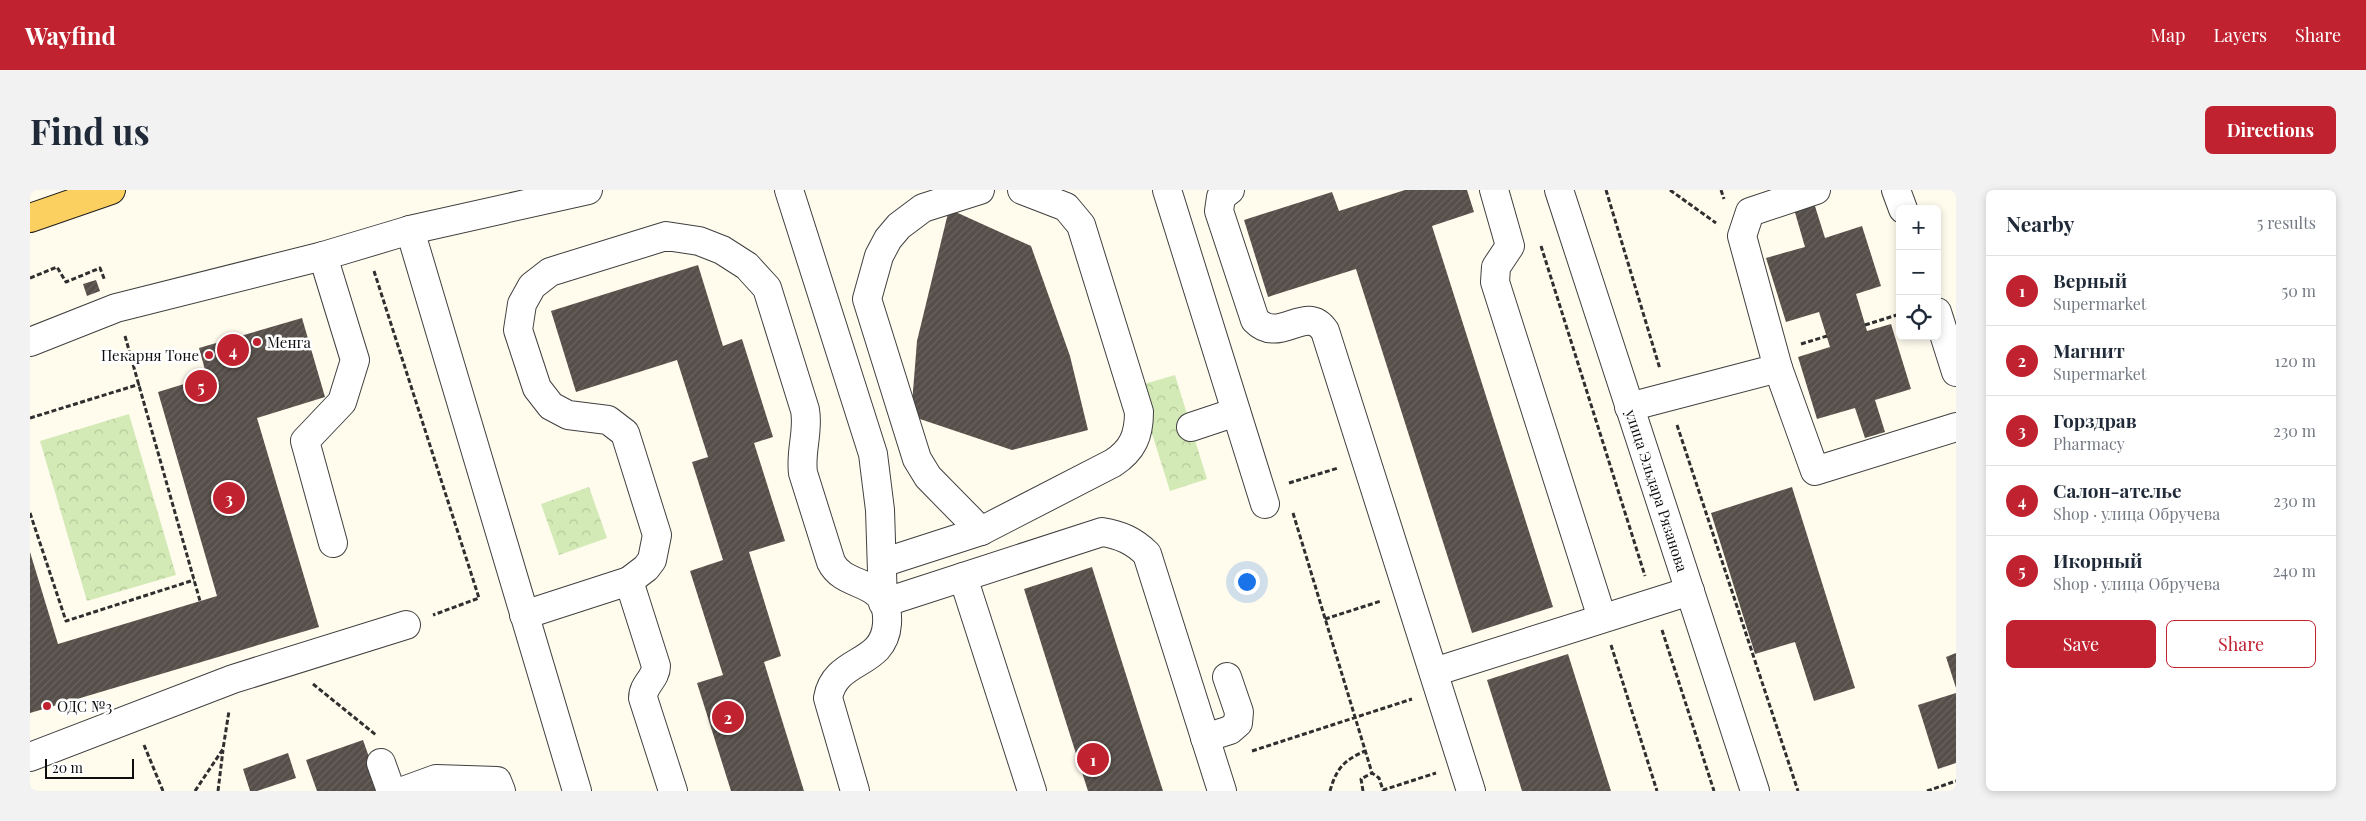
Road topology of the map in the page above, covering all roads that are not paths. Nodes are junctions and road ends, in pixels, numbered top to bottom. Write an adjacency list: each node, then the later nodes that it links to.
1 (110, 190): 13 (main road)
2 (588, 190): 14 (street)
3 (789, 190): 27 (street)
4 (980, 190): 25 (street)
5 (1022, 190): 25 (street)
6 (1166, 190): 21 (street)
7 (1230, 190): 36 (street)
8 (1494, 190): 33 (street)
9 (1559, 190): 20 (street, улица Эльдара Рязанова)
10 (1816, 190): 18 (street)
11 (1896, 190): 12 (street)
12 (1902, 205)
13 (30, 218)
14 (410, 230): 15 (street); 32 (street)
15 (323, 256): 17 (street); 26 (street)
16 (1941, 325): 19 (street)
17 (30, 342)
18 (1778, 368): 20 (street); 23 (street)
19 (1956, 372)
20 (1629, 407): 30 (street, улица Эльдара Рязанова)
21 (1236, 412): 22 (street); 24 (street)
22 (1191, 427)
23 (1956, 427)
24 (1265, 504)
25 (981, 531): 27 (street)
26 (333, 543)
27 (882, 563): 31 (street)
28 (963, 577): 31 (street); 37 (street); 46 (street)
29 (629, 581): 31 (street); 32 (street); 44 (street)
30 (1690, 591): 33 (street); 49 (street, улица Эльдара Рязанова)
31 (883, 603): 45 (street)
32 (524, 615): 43 (street)
33 (1602, 618): 36 (street)
34 (406, 625): 38 (street)
35 (1227, 677): 37 (street)
36 (1436, 682): 48 (street)
37 (1209, 751): 47 (street)
38 (30, 756)
39 (381, 763): 40 (street)
40 (392, 791)
41 (403, 791): 42 (street)
42 (501, 791)
43 (577, 791)
44 (673, 791)
45 (855, 791)
46 (1032, 791)
47 (1222, 791)
48 (1471, 791)
49 (1755, 791)

